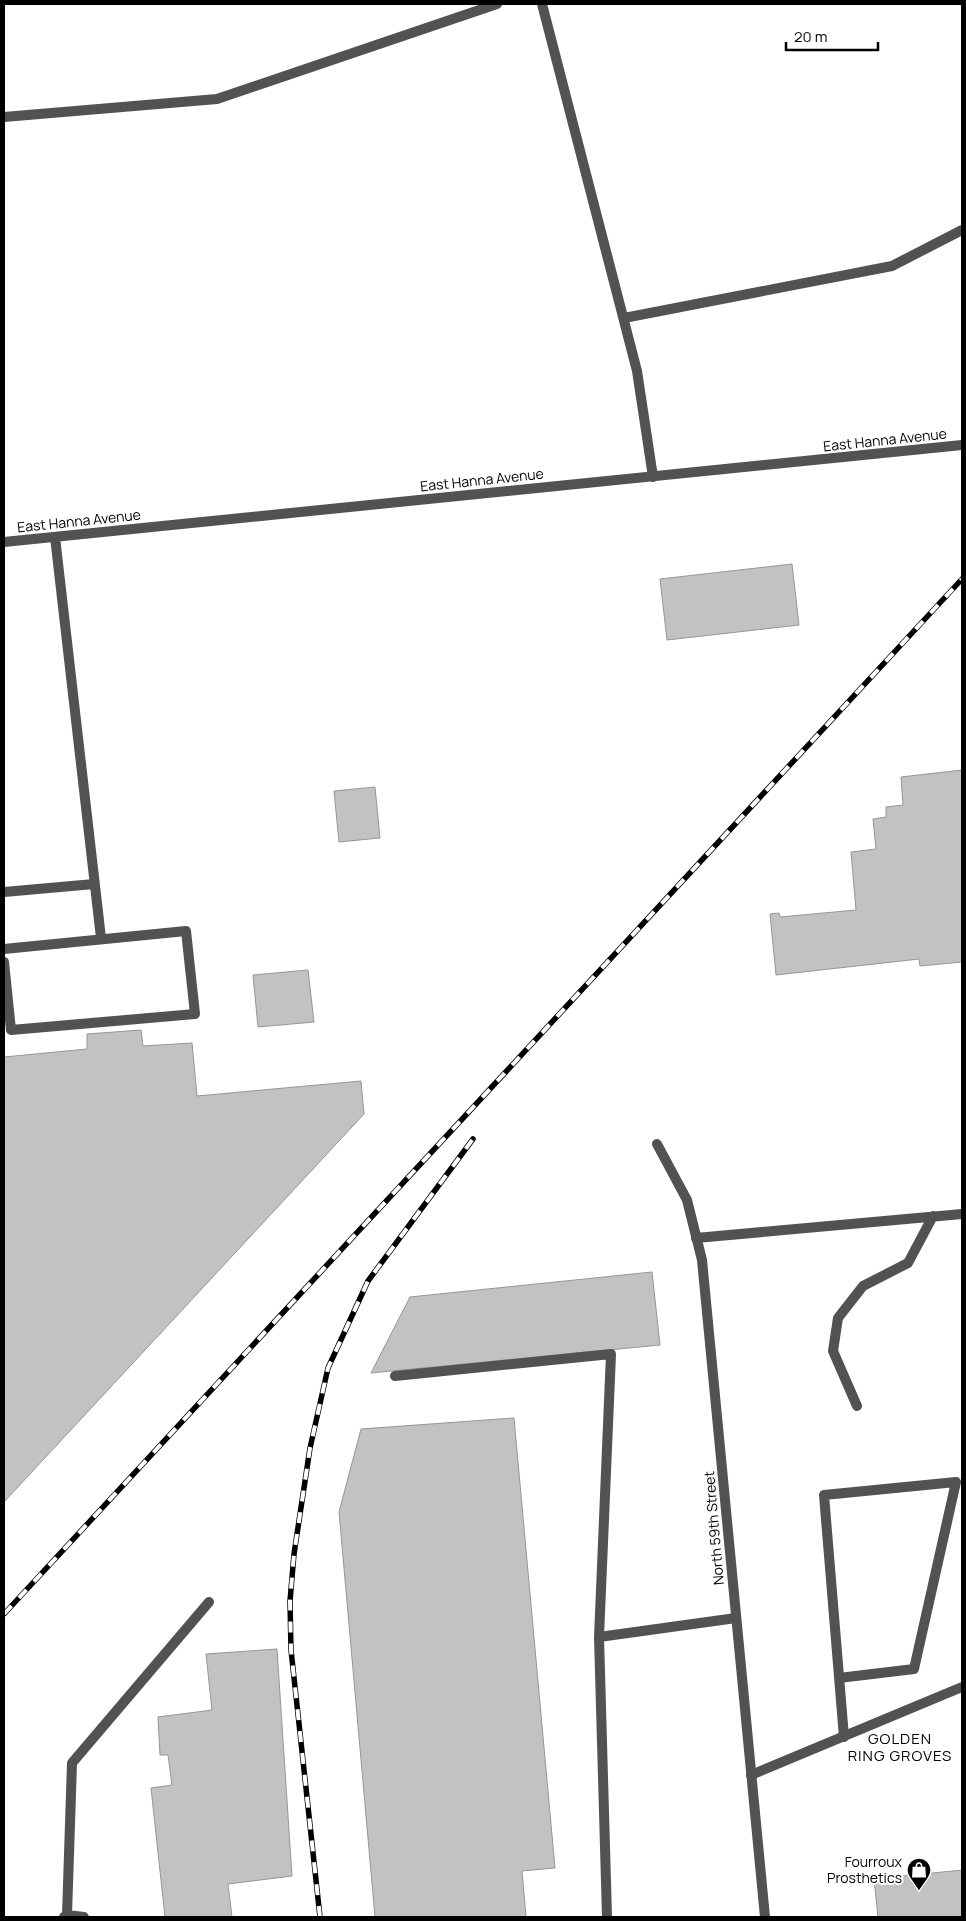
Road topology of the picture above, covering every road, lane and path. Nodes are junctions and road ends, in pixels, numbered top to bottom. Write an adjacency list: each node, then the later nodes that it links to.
1 (498, 4): 3 (street)
2 (542, 4): 5 (street)
3 (4, 117)
4 (962, 230): 5 (street)
5 (624, 318): 7 (street)
6 (962, 445): 7 (street, East Hanna Avenue)
7 (653, 477): 8 (street, East Hanna Avenue)
8 (55, 537): 9 (street, East Hanna Avenue); 10 (street)
9 (4, 542)
10 (94, 884): 11 (street); 12 (street)
11 (4, 892)
12 (100, 938): 13 (street); 14 (street)
13 (4, 949)
14 (4, 962)
15 (657, 1144): 18 (street, North 59th Street)
16 (962, 1214): 17 (street)
17 (933, 1216): 18 (street); 20 (street)
18 (696, 1238): 22 (street, North 59th Street)
19 (395, 1376): 23 (street)
20 (857, 1406)
21 (210, 1602): 28 (street)
22 (736, 1618): 23 (street); 27 (street, North 59th Street)
23 (599, 1636): 30 (street)
24 (839, 1678): 24 (street); 26 (street)
25 (962, 1687): 26 (street)
26 (844, 1737): 27 (street)
27 (751, 1776): 31 (street, North 59th Street)
28 (66, 1916): 29 (street)
29 (84, 1917)
30 (607, 1917)
31 (765, 1917)

